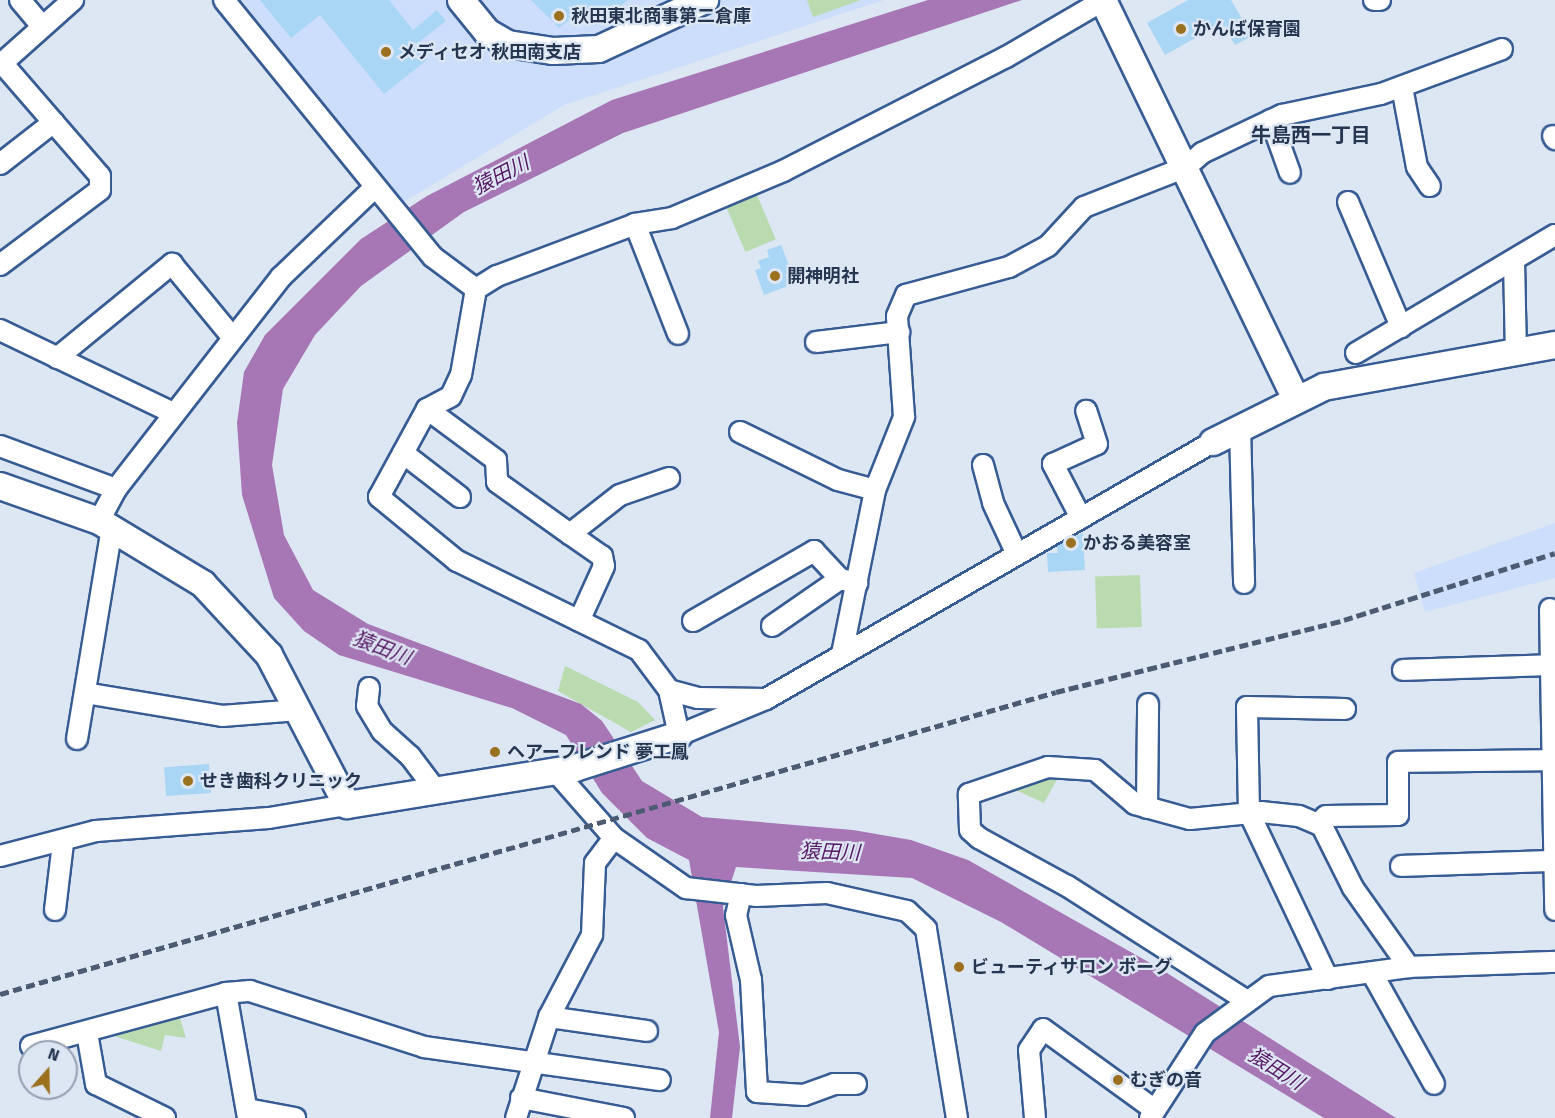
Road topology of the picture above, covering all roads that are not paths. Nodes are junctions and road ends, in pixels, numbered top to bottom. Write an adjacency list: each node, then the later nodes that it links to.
1 (20, 0): 9 (street)
2 (73, 0): 9 (street)
3 (224, 0): 19 (street)
4 (461, 0): 5 (street)
5 (705, 0)
6 (1103, 0): 16 (street); 21 (street)
7 (1374, 0): 8 (street)
8 (1380, 0)
9 (42, 26): 11 (street)
10 (1502, 49): 12 (street)
11 (1, 64): 14 (street)
12 (1402, 87): 13 (street); 18 (street)
13 (1271, 120): 16 (street); 17 (street)
14 (54, 122): 15 (street); 24 (street)
15 (0, 164)
16 (1186, 167): 28 (street); 36 (street)
17 (1290, 173)
18 (1430, 186)
19 (374, 188): 25 (street); 30 (street)
20 (1348, 202): 26 (street)
21 (635, 224): 25 (street); 29 (street)
22 (1555, 236): 23 (street)
23 (1514, 260): 26 (street); 33 (street)
24 (0, 265)
25 (476, 290): 37 (street)
26 (1401, 327): 34 (street)
27 (0, 330): 35 (street)
28 (898, 332): 31 (street); 49 (street)
29 (678, 334)
30 (233, 338): 35 (street); 39 (street)
31 (816, 342)
32 (1555, 345): 33 (street)
33 (1516, 352): 36 (street)
34 (1356, 353)
35 (57, 358): 39 (street)
36 (1295, 397): 40 (street)
37 (427, 409): 44 (street); 53 (street)
38 (1086, 411): 51 (street)
39 (173, 413): 48 (street)
40 (1240, 426): 42 (street); 56 (street)
41 (740, 432): 49 (street)
42 (1213, 442): 51 (street)
43 (0, 446): 48 (street)
44 (403, 453): 50 (street); 58 (street)
45 (983, 465): 54 (street)
46 (669, 478): 53 (street)
47 (0, 486): 52 (street)
48 (116, 489): 52 (street)
49 (875, 490): 55 (street)
50 (460, 497)
51 (1080, 518): 54 (street)
52 (106, 525): 66 (street); 70 (street)
53 (570, 534): 58 (street)
54 (1016, 552): 61 (street)
55 (849, 581): 59 (street); 60 (street); 61 (street)
56 (1244, 583)
57 (1550, 609): 62 (street)
58 (579, 621): 65 (street)
59 (693, 621)
60 (772, 626)
61 (842, 654): 67 (street)
62 (1553, 665): 63 (street); 73 (street)
63 (1403, 670)
64 (369, 688): 75 (street)
65 (669, 690): 67 (street); 71 (street)
66 (85, 693): 70 (street); 72 (street)
67 (766, 699): 71 (street)
68 (1148, 704): 77 (street)
69 (1345, 709): 78 (street)
70 (299, 710): 76 (street)
71 (679, 735): 74 (street)
72 (77, 739)
73 (1554, 760): 79 (street); 83 (street)
74 (566, 770): 75 (street); 80 (street)
75 (438, 794): 76 (street)
76 (347, 805): 81 (street)
77 (1147, 808): 78 (street); 93 (street)
78 (1249, 813): 79 (street); 91 (street)
79 (1318, 824): 89 (street)
80 (614, 838): 85 (street); 94 (street)
81 (63, 843): 82 (street); 86 (street)
82 (0, 856)
83 (1555, 861): 84 (street); 87 (street)
84 (1401, 866)
85 (738, 894): 100 (street); 109 (street)
86 (55, 910)
87 (1555, 910)
88 (1555, 962): 89 (street)
89 (1409, 967): 90 (street)
90 (1372, 973): 91 (street); 101 (street)
91 (1328, 979): 93 (street)
92 (226, 993): 96 (street); 98 (street); 103 (street)
93 (1239, 1003): 104 (street)
94 (549, 1017): 95 (street); 98 (street)
95 (647, 1031)
96 (87, 1033): 97 (street); 105 (street)
97 (57, 1040)
98 (533, 1061): 99 (street); 102 (street)
99 (660, 1080)
100 (856, 1084)
101 (1434, 1084)
102 (521, 1098): 107 (street); 108 (street)
103 (248, 1113): 106 (street)
104 (1152, 1114): 110 (street)
105 (165, 1118)
106 (295, 1118)
107 (516, 1118)
108 (624, 1118)
109 (957, 1118)
110 (1035, 1118)

